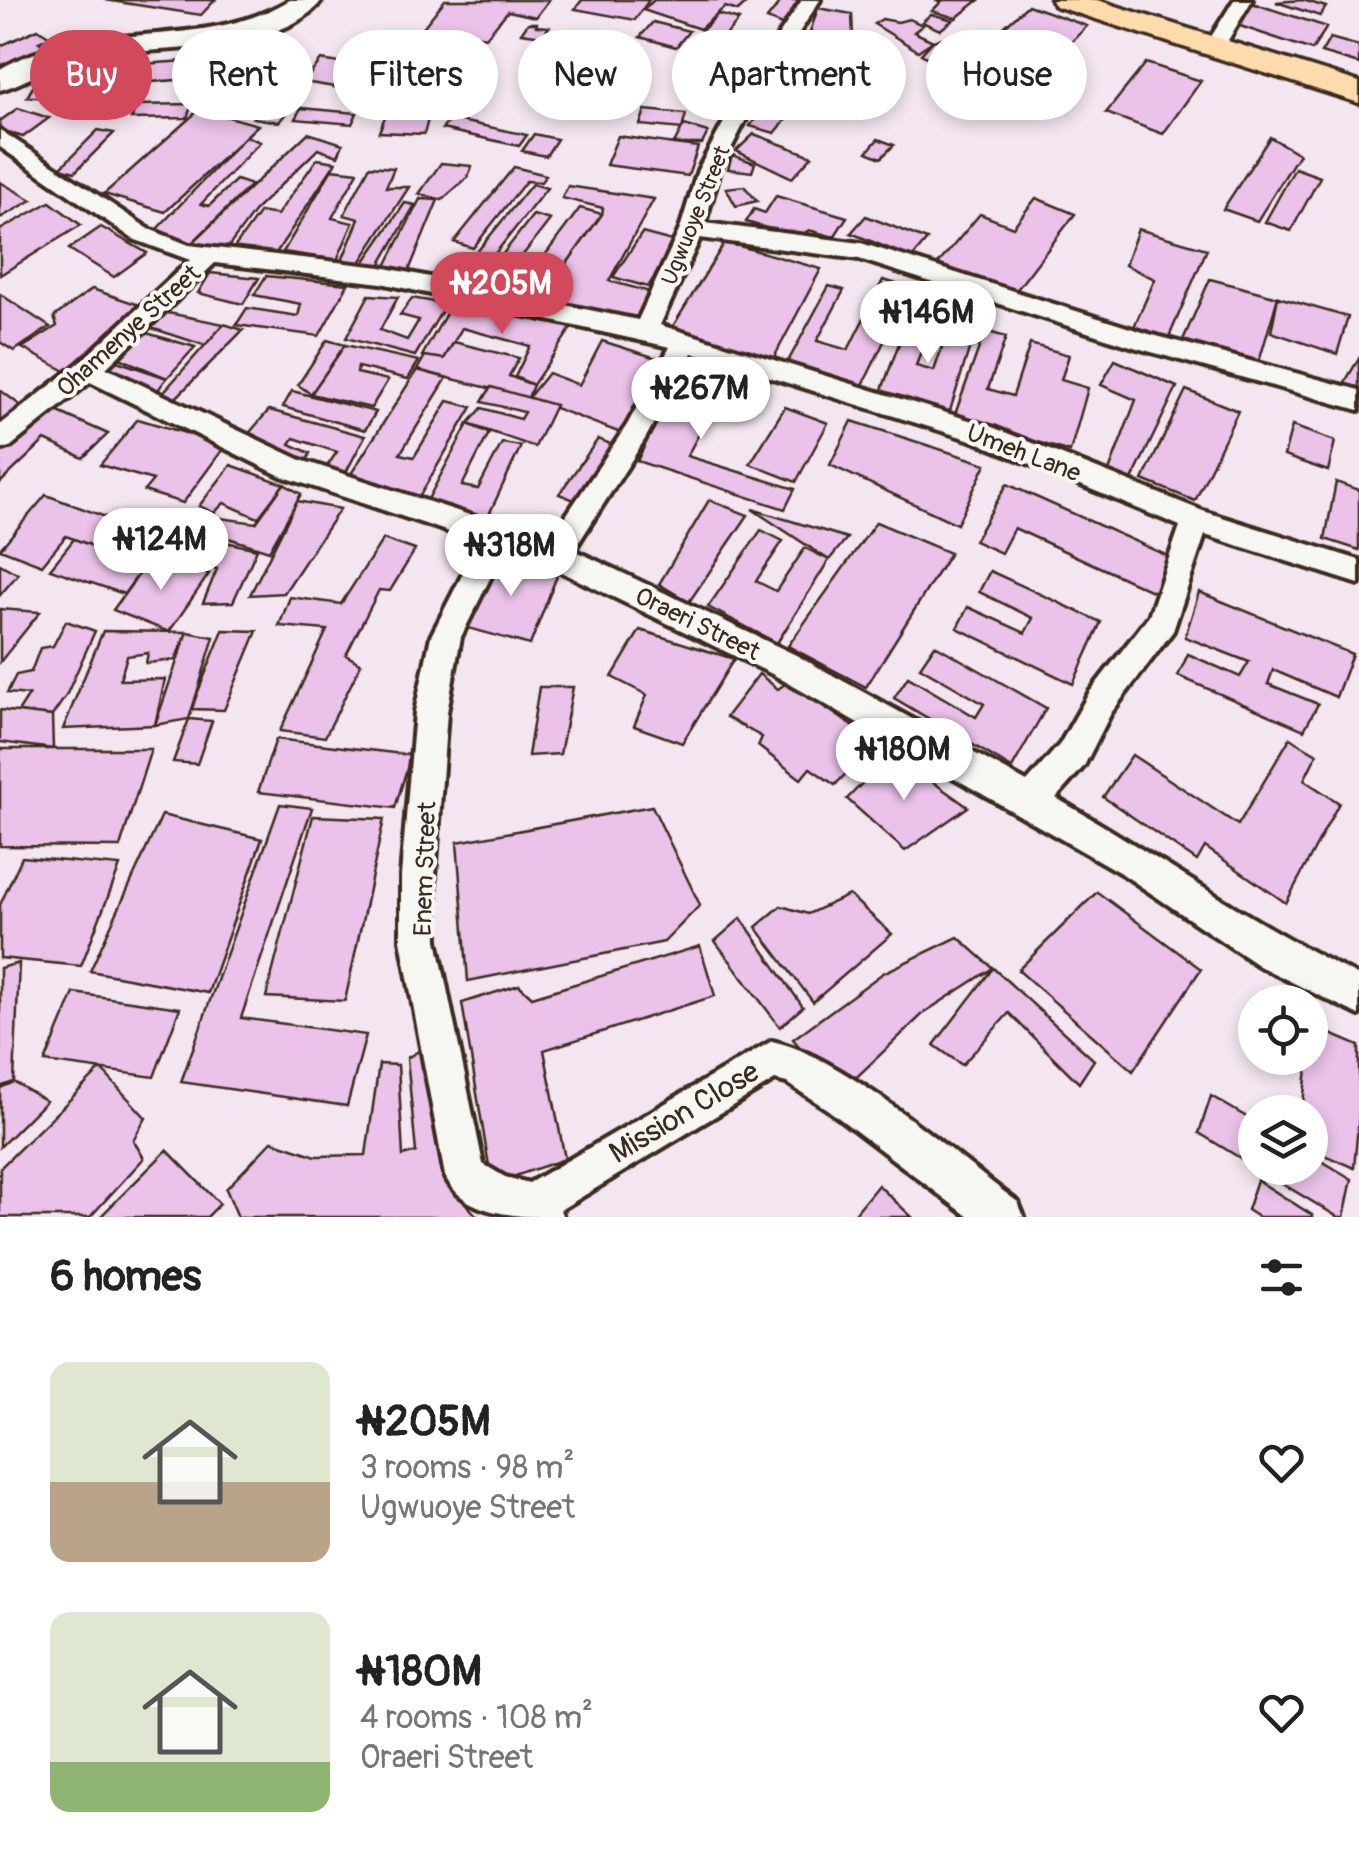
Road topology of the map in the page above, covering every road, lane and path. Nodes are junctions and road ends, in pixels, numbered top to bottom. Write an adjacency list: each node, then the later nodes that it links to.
1 (309, 0): 8 (street)
2 (811, 0): 11 (street, Ugwuoye Street)
3 (1066, 0): 6 (main road)
4 (1104, 0): 6 (main road)
5 (1242, 0): 6 (street)
6 (1218, 42): 7 (main road); 9 (main road)
7 (1359, 79)
8 (0, 81)
9 (1359, 92)
10 (0, 136): 12 (street, Umeh Lane)
11 (692, 228): 13 (street, Ugwuoye Street); 16 (street)
12 (208, 257): 13 (street, Umeh Lane); 15 (street, Ohamenye Street)
13 (646, 330): 14 (street, Umeh Lane)
14 (685, 343): 18 (street, Umeh Lane); 20 (street)
15 (88, 370): 17 (street, Ohamenye Street); 19 (street, Oraeri Street)
16 (1359, 400)
17 (0, 440)
18 (1196, 520): 21 (street, Umeh Lane); 22 (street)
19 (496, 535): 20 (street, Oraeri Street); 24 (street, Enem Street)
20 (555, 555): 22 (street, Oraeri Street)
21 (1359, 572)
22 (1031, 802): 23 (street, Oraeri Street)
23 (1359, 996)
24 (520, 1208): 25 (street, Mission Close)
25 (1003, 1217)

